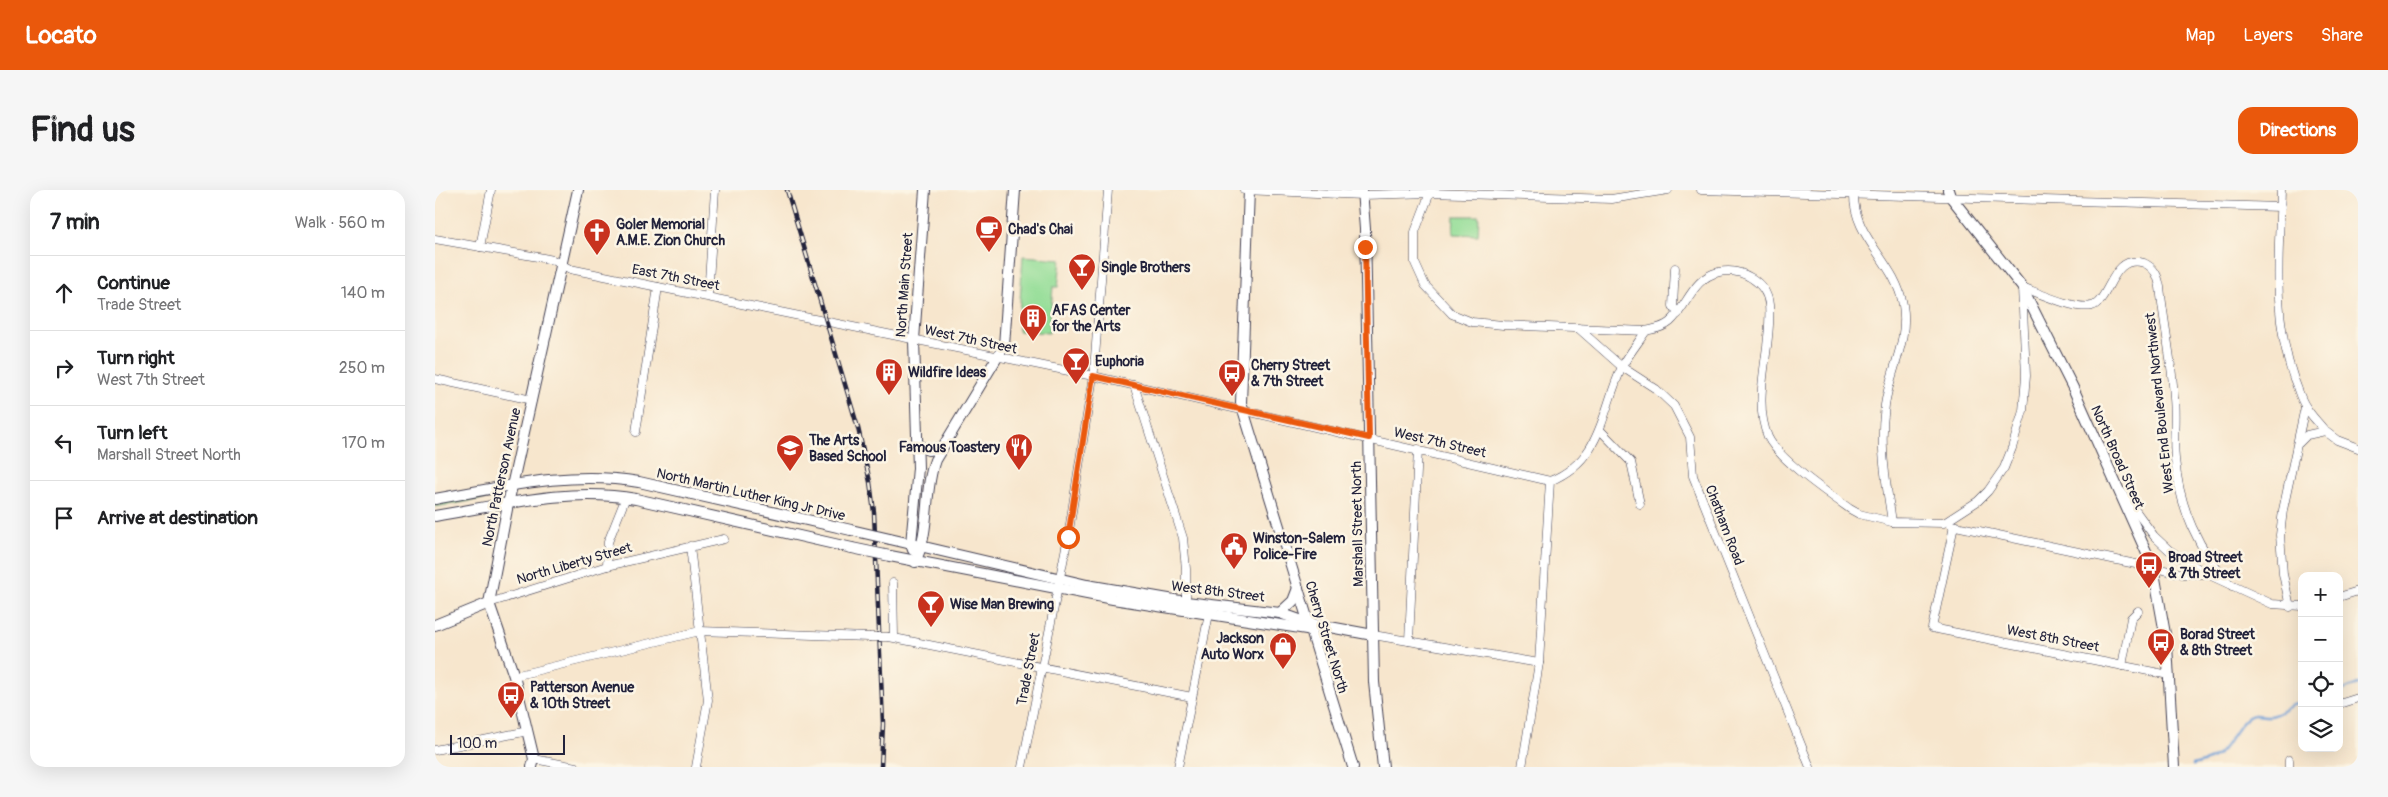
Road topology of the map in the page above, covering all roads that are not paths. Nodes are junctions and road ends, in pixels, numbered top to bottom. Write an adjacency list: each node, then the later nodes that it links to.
1 (491, 190): 19 (street)
2 (578, 190): 20 (main road, North Patterson Avenue)
3 (715, 190): 24 (street)
4 (925, 190): 28 (main road, North Main Street)
5 (1015, 190): 29 (main road)
6 (1108, 190): 31 (street, Trade Street)
7 (1243, 190): 8 (street)
8 (1249, 190): 12 (street); 36 (main road, Cherry Street North)
9 (1668, 190): 16 (street)
10 (1701, 190): 14 (street)
11 (2281, 190): 17 (street)
12 (1363, 192): 13 (street); 40 (main road, Marshall Street North)
13 (1431, 192): 16 (street); 26 (street)
14 (1854, 192): 15 (street); 54 (street)
15 (1949, 193): 17 (street); 23 (main road, North Broad Street)
16 (1520, 194)
17 (2281, 207): 35 (street)
18 (435, 239): 19 (street, East 7th Street)
19 (481, 247): 20 (street, East 7th Street)
20 (562, 264): 22 (street, East 7th Street); 34 (main road, North Patterson Avenue)
21 (1675, 268): 25 (street)
22 (658, 287): 24 (street, East 7th Street); 39 (street)
23 (2022, 287): 48 (main road, North Broad Street); 55 (street); 67 (street, West End Boulevard Northwest)
24 (708, 296): 28 (street, East 7th Street)
25 (1678, 314): 27 (street); 54 (street)
26 (1578, 328): 27 (street); 30 (street, Chatham Road)
27 (1646, 332): 30 (street)
28 (914, 340): 29 (street, West 7th Street); 42 (main road, North Main Street)
29 (997, 358): 31 (street, West 7th Street); 43 (main road)
30 (1622, 367): 37 (street); 102 (street, Chatham Road)
31 (1093, 376): 33 (street, West 7th Street); 66 (street, Trade Street)
32 (435, 380): 34 (street)
33 (1134, 385): 36 (street, West 7th Street); 71 (street)
34 (532, 400): 47 (main road, North Patterson Avenue)
35 (2305, 407): 38 (street); 41 (street)
36 (1242, 410): 40 (street, West 7th Street); 68 (main road, Cherry Street North)
37 (1601, 431): 46 (street); 52 (street)
38 (2325, 431): 41 (street); 44 (street)
39 (636, 432)
40 (1369, 438): 45 (street, West 7th Street); 81 (main road, Marshall Street North)
41 (2299, 443): 74 (street)
42 (918, 444): 43 (main road); 58 (main road, North Main Street)
43 (941, 448): 60 (main road)
44 (2358, 448)
45 (1418, 450): 46 (street, West 7th Street); 83 (street)
46 (1550, 481): 84 (street)
47 (513, 486): 50 (main road, North Martin Luther King Jr Drive); 51 (main road, North Patterson Avenue); 58 (main road, North Martin Luther King Jr Drive, bridge)
48 (2119, 489): 63 (main road, North Broad Street); 64 (street)
49 (626, 497): 51 (main road); 61 (main road, bridge); 62 (street)
50 (435, 499)
51 (508, 504): 53 (main road); 72 (main road, North Patterson Avenue)
52 (1640, 504)
53 (435, 516)
54 (1891, 522): 55 (street)
55 (1944, 523): 56 (street)
56 (1954, 526): 63 (street); 86 (street, West 8th Street)
57 (724, 539): 59 (street, North Liberty Street)
58 (911, 544): 60 (main road, North Martin Luther King Jr Drive); 61 (main road, North Main Street)
59 (690, 546): 62 (street, North Liberty Street); 80 (street)
60 (923, 547): 61 (main road); 66 (main road, North Martin Luther King Jr Drive)
61 (915, 562): 66 (main road)
62 (607, 566): 72 (street, North Liberty Street)
63 (2153, 567): 64 (street); 87 (main road, North Broad Street)
64 (2207, 574): 67 (street)
65 (893, 583): 82 (street)
66 (1057, 583): 71 (main road, West 8th Street); 77 (main road, West 8th Street); 85 (street, Trade Street)
67 (2232, 586): 74 (street)
68 (1298, 588): 76 (main road); 79 (main road, Cherry Street North)
69 (2358, 591): 70 (street)
70 (2343, 596)
71 (1186, 602): 76 (main road, West 8th Street)
72 (489, 603): 78 (main road, North Liberty Street); 88 (main road, North Patterson Avenue)
73 (2298, 606): 74 (street)
74 (2290, 607)
75 (2138, 611): 86 (street)
76 (1279, 613): 79 (main road, West 8th Street)
77 (1209, 614): 79 (main road, West 8th Street); 89 (street)
78 (435, 625)
79 (1309, 626): 81 (main road, West 8th Street); 99 (main road, Cherry Street North)
80 (700, 631): 82 (street, bridge); 88 (street); 96 (street)
81 (1373, 634): 83 (street, West 8th Street); 100 (main road, Marshall Street North)
82 (891, 637): 85 (street)
83 (1409, 641): 84 (street, West 8th Street)
84 (1539, 663): 101 (street)
85 (1041, 666): 89 (street); 97 (street, Trade Street)
86 (2122, 666): 87 (street, West 8th Street)
87 (2169, 675): 103 (main road, North Broad Street)
88 (514, 676): 92 (main road, North Patterson Avenue)
89 (1192, 697): 98 (street)
90 (2358, 698): 91 (street)
91 (2343, 703)
92 (528, 731): 93 (street); 94 (main road, North Patterson Avenue)
93 (435, 750)
94 (533, 763): 95 (street)
95 (577, 767)
96 (696, 767)
97 (1022, 767)
98 (1178, 767)
99 (1353, 767)
100 (1383, 767)
101 (1522, 767)
102 (1810, 767)
103 (2174, 767)

